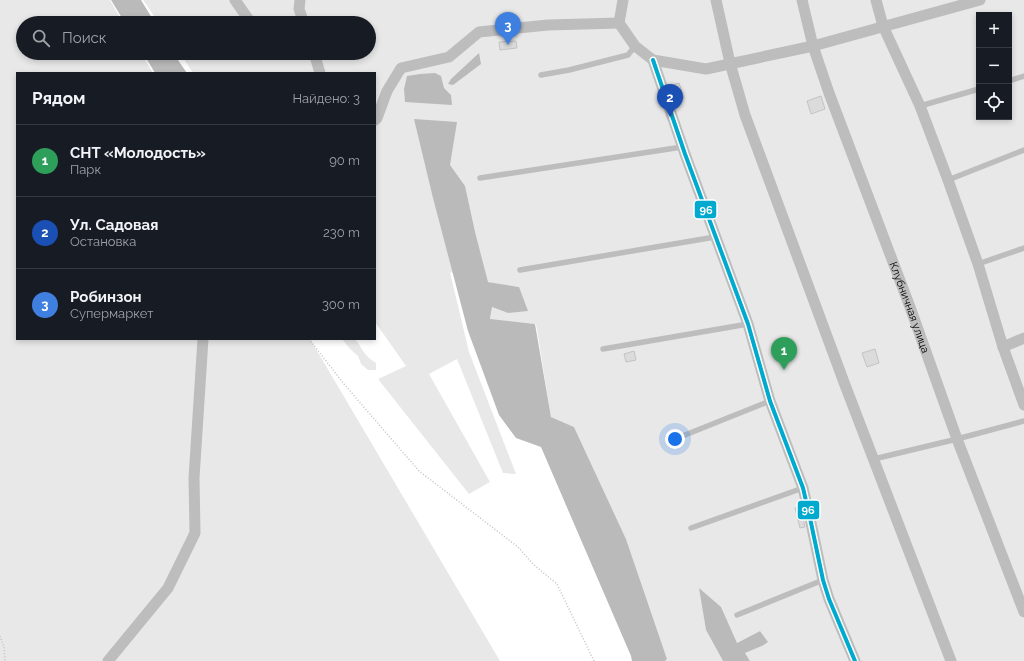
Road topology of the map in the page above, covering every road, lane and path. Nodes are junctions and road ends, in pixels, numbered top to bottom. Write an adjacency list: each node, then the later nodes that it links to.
1 (235, 0): 8 (street)
2 (300, 0): 9 (street)
3 (623, 0): 10 (street)
4 (716, 0): 16 (street)
5 (802, 0): 13 (street, Клубничная улица)
6 (876, 0): 11 (street)
7 (980, 0): 11 (street)
8 (247, 16)
9 (301, 16)
10 (619, 23): 12 (street); 23 (street)
11 (883, 26): 13 (street); 22 (street)
12 (634, 46): 15 (street); 18 (lane)
13 (813, 46): 16 (street); 41 (street, Клубничная улица)
14 (316, 60): 17 (street)
15 (653, 60): 16 (street); 24 (street)
16 (730, 63): 43 (street)
17 (320, 72)
18 (541, 75)
19 (1024, 76): 20 (lane)
20 (1012, 80)
21 (976, 90): 22 (lane)
22 (920, 106): 27 (street)
23 (376, 119)
24 (682, 147): 26 (lane); 28 (street)
25 (1024, 150): 27 (lane)
26 (480, 178)
27 (948, 180): 30 (street)
28 (715, 237): 31 (lane); 32 (street)
29 (1024, 248): 30 (lane)
30 (978, 264): 36 (street)
31 (520, 270)
32 (748, 324): 37 (lane); 38 (street)
33 (1024, 338): 36 (street)
34 (203, 340): 51 (street)
35 (310, 340): 52 (path)
36 (1003, 347): 39 (street)
37 (603, 349)
38 (770, 401): 42 (lane); 44 (street)
39 (1024, 405)
40 (1024, 421): 41 (lane)
41 (957, 439): 43 (lane); 47 (street, Клубничная улица)
42 (670, 441)
43 (874, 459): 54 (street)
44 (803, 488): 45 (lane); 46 (street)
45 (691, 528)
46 (823, 580): 48 (lane); 53 (street)
47 (1024, 612)
48 (737, 615)
49 (0, 636): 50 (path)
50 (5, 661)
51 (108, 661)
52 (594, 661)
53 (855, 661)
54 (951, 661)

